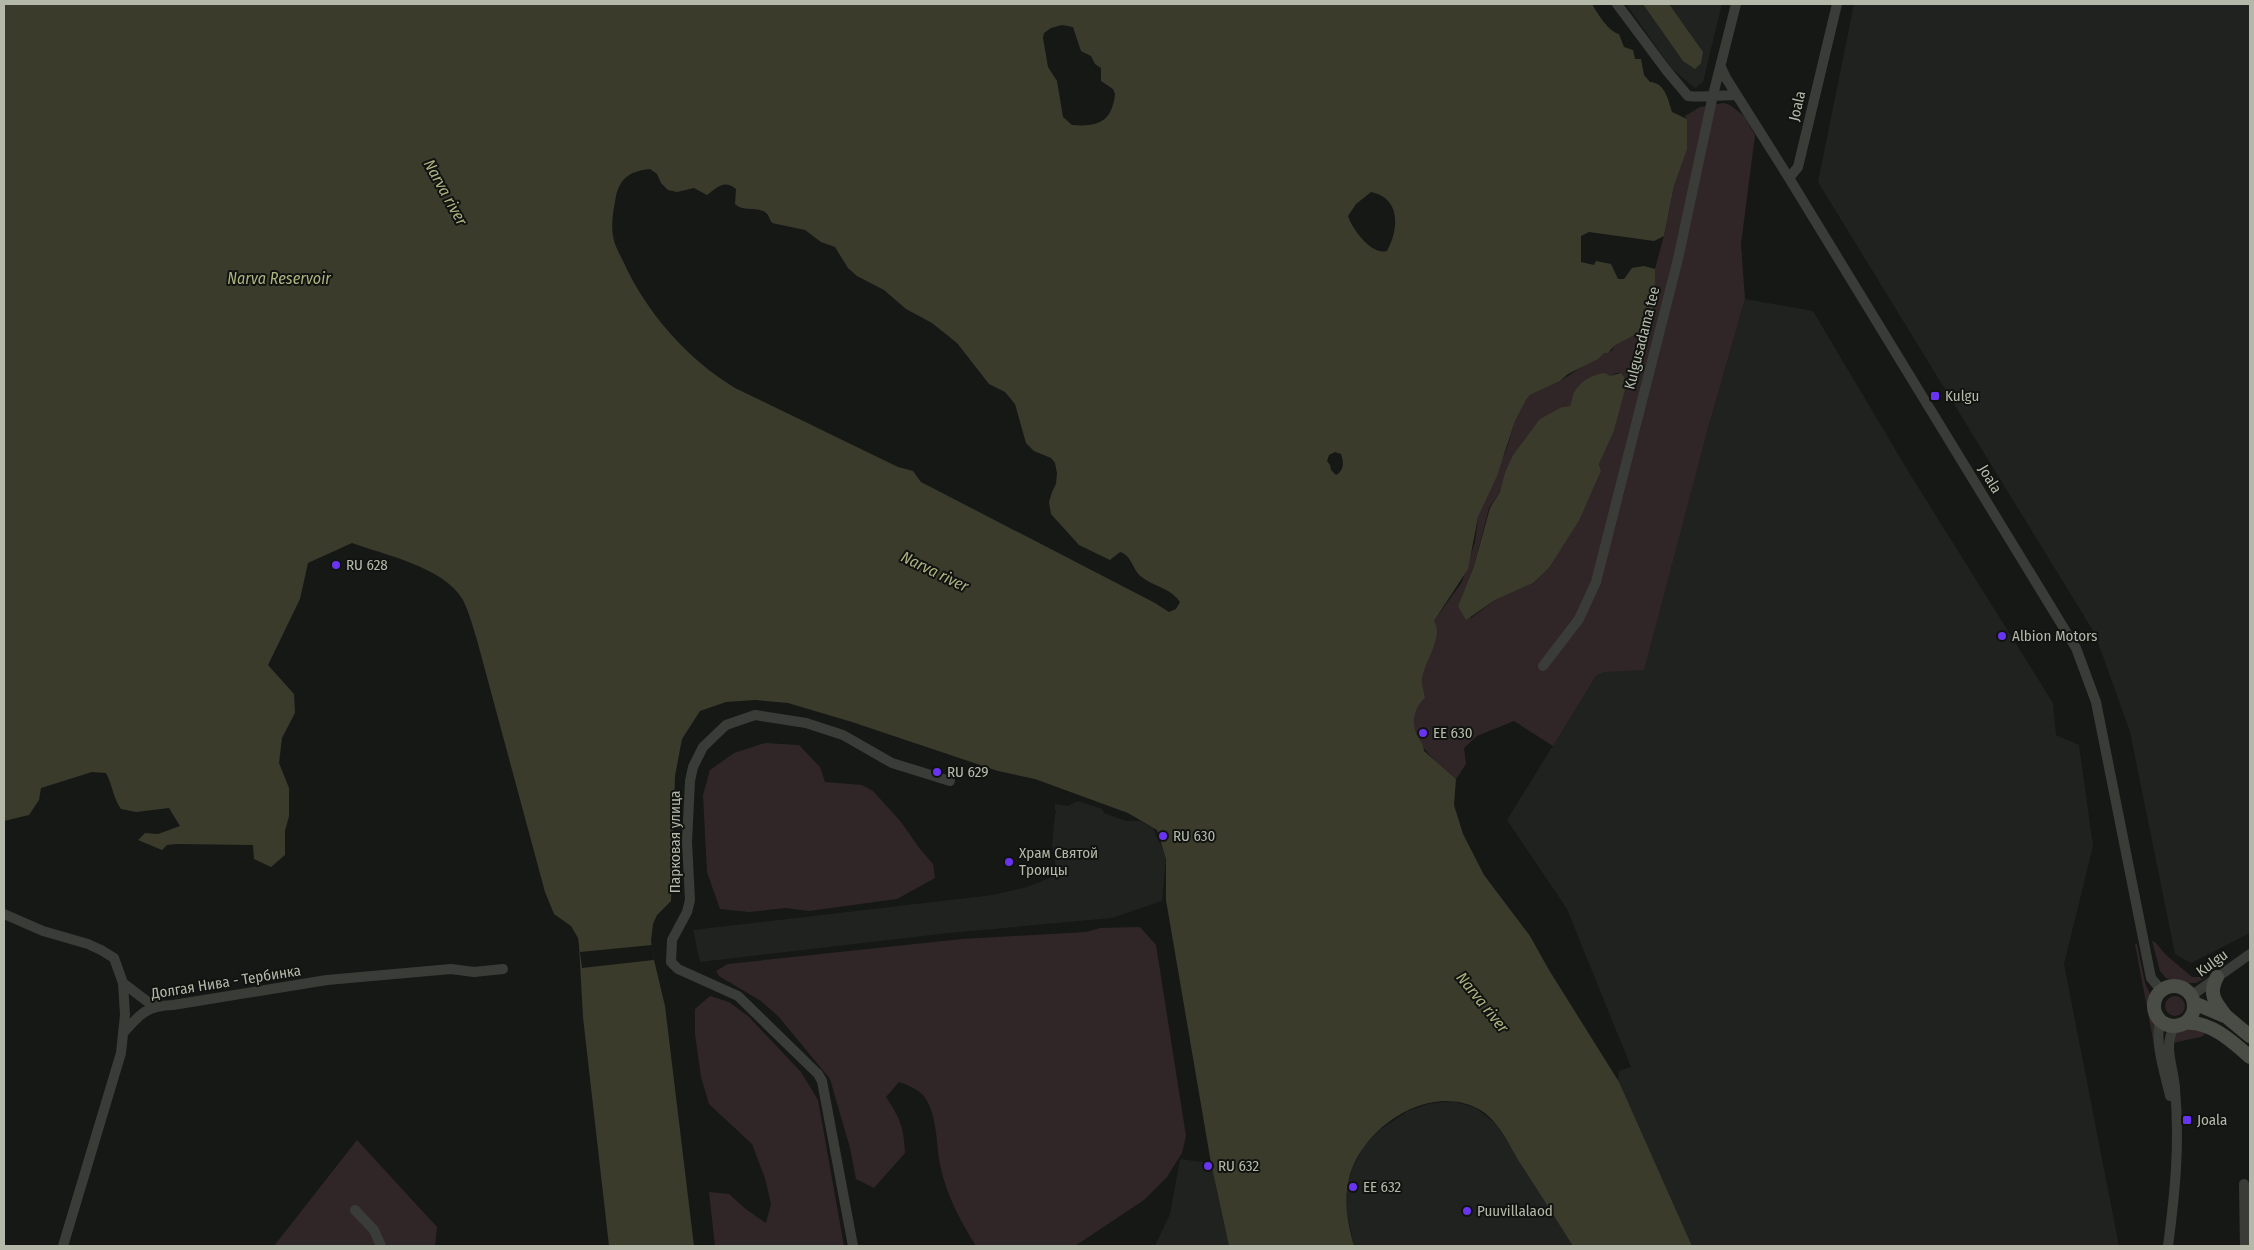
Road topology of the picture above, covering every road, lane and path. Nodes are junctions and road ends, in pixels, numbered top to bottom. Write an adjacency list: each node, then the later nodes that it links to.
1 (1617, 4): 5 (street)
2 (1736, 4): 4 (street, Kulgusadama tee)
3 (1837, 4): 7 (street, Joala)
4 (1721, 67): 5 (street, Kulgusadama tee); 6 (street)
5 (1713, 95): 6 (street); 8 (street, Kulgusadama tee)
6 (1736, 95): 7 (street)
7 (1789, 178): 15 (street, Joala)
8 (1543, 666)
9 (950, 781): 29 (street, Парковая улица)
10 (4, 914): 14 (street)
11 (2250, 954): 13 (street, Kulgu)
12 (503, 969): 17 (street, Долгая Нива - Тербинка)
13 (2217, 977): 16 (street, Kulgu); 18 (main road)
14 (123, 983): 17 (street); 21 (street)
15 (2162, 990): 16 (main road); 19 (main road)
16 (2193, 999): 18 (main road); 20 (main road)
17 (156, 1005): 21 (street, Долгая Нива - Тербинка)
18 (2227, 1017): 22 (main road)
19 (2160, 1023): 20 (main road); 24 (street)
20 (2180, 1025): 23 (main road); 24 (street)
21 (124, 1032): 27 (street)
22 (2250, 1036)
23 (2250, 1056)
24 (2175, 1103): 30 (street)
25 (2244, 1184): 31 (street)
26 (355, 1210): 28 (street)
27 (63, 1246)
28 (381, 1246)
29 (853, 1246)
30 (2168, 1246)
31 (2246, 1246)

